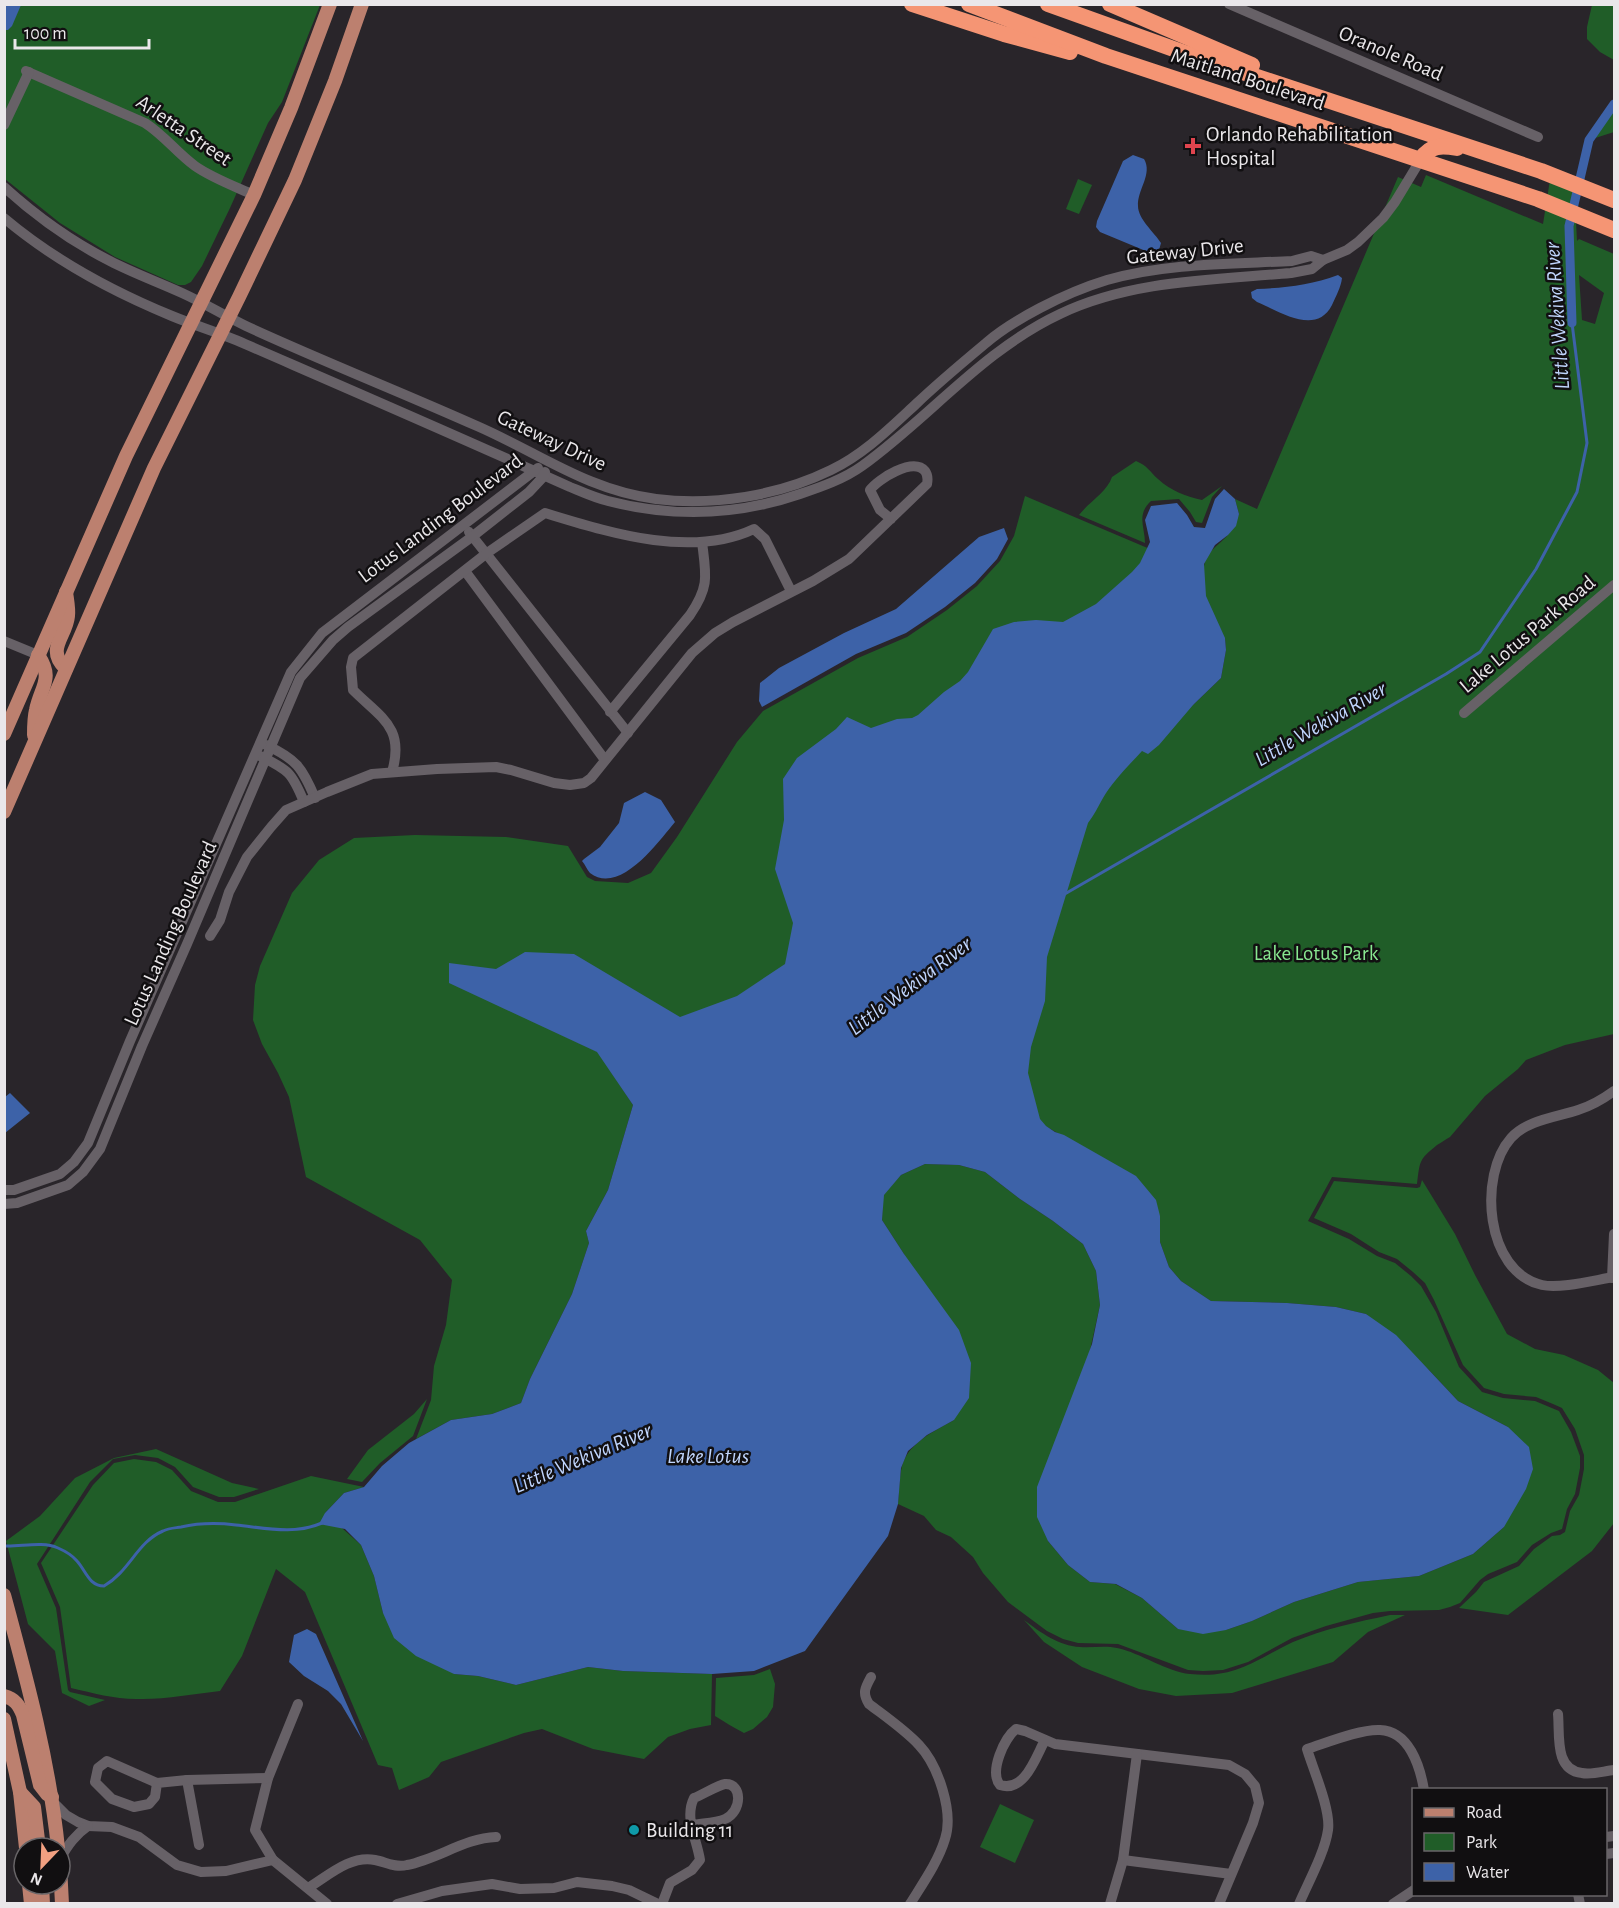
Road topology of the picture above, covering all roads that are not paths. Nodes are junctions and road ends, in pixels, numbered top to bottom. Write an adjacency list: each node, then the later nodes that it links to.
1 (330, 4): 15 (main road)
2 (362, 4): 23 (main road)
3 (912, 4): 8 (highway)
4 (969, 4): 8 (highway, Maitland Boulevard)
5 (1048, 4): 9 (highway, Maitland Boulevard)
6 (1110, 4): 9 (highway)
7 (1229, 4): 11 (street, Oranole Road)
8 (1221, 94): 13 (highway, Maitland Boulevard)
9 (1343, 104): 12 (highway, Maitland Boulevard)
10 (4, 125): 15 (street, Arletta Street)
11 (1538, 137)
12 (1485, 152): 13 (highway); 16 (highway, Maitland Boulevard)
13 (1421, 159): 18 (highway, Maitland Boulevard); 19 (street, Gateway Drive)
14 (4, 187): 22 (street, Gateway Drive)
15 (254, 195): 22 (main road)
16 (1614, 200)
17 (4, 218): 24 (street, Gateway Drive)
18 (1614, 230)
19 (1323, 260): 20 (street, Gateway Drive); 21 (street, Gateway Drive)
20 (1185, 267): 21 (street); 28 (street, Gateway Drive)
21 (1187, 282): 30 (street, Gateway Drive)
22 (202, 303): 23 (street, Gateway Drive); 24 (main road)
23 (229, 317): 25 (main road); 26 (street, Gateway Drive)
24 (192, 323): 25 (street, Gateway Drive); 38 (main road)
25 (221, 334): 27 (street, Gateway Drive); 42 (main road)
26 (401, 393): 27 (street); 28 (street, Gateway Drive)
27 (394, 409): 29 (street, Gateway Drive)
28 (548, 462): 29 (street, Lotus Landing Boulevard); 30 (street, Lotus Landing Boulevard)
29 (533, 471): 30 (street, Gateway Drive); 32 (street, Lotus Landing Boulevard)
30 (544, 476): 33 (street, Lotus Landing Boulevard)
31 (891, 519): 31 (street); 39 (street)
32 (463, 525): 33 (street); 47 (street, Lotus Landing Boulevard)
33 (473, 536): 35 (street); 49 (street, Lotus Landing Boulevard)
34 (702, 542): 35 (street); 39 (street); 43 (street)
35 (487, 554): 36 (street); 43 (street)
36 (465, 571): 52 (street); 54 (street)
37 (1614, 585): 44 (street, Lake Lotus Park Road)
38 (66, 590): 41 (main road); 42 (main road)
39 (791, 591): 45 (street)
40 (4, 641): 41 (street)
41 (38, 655): 46 (main road); 48 (main road)
42 (66, 669): 48 (main road)
43 (610, 712): 45 (street)
44 (1464, 712)
45 (628, 733): 52 (street)
46 (4, 734)
47 (259, 742): 49 (street); 50 (street, Lotus Landing Boulevard)
48 (33, 746): 56 (main road)
49 (271, 748): 51 (street, Lotus Landing Boulevard); 53 (street)
50 (254, 754): 51 (street); 59 (street, Lotus Landing Boulevard)
51 (266, 759): 53 (street); 60 (street, Lotus Landing Boulevard)
52 (606, 760): 54 (street)
53 (290, 765): 55 (street)
54 (392, 772): 55 (street)
55 (309, 800): 57 (street)
56 (4, 812)
57 (210, 936)
58 (1614, 1091): 62 (street)
59 (4, 1190)
60 (4, 1204)
61 (1614, 1234): 62 (street)
62 (1613, 1278)
63 (4, 1595): 77 (main road)
64 (871, 1677): 94 (street)
65 (4, 1696): 77 (main road)
66 (298, 1704): 72 (street)
67 (1558, 1714): 71 (street)
68 (4, 1719): 76 (main road)
69 (1045, 1740): 69 (street); 70 (street)
70 (1137, 1754): 87 (street); 88 (street)
71 (1614, 1770)
72 (268, 1778): 73 (street); 86 (street)
73 (187, 1780): 74 (street); 85 (street)
74 (157, 1783): 74 (street)
75 (1424, 1788): 97 (street)
76 (20, 1792): 80 (main road); 81 (main road)
77 (53, 1799): 79 (street); 82 (main road)
78 (692, 1825): 78 (street); 93 (street)
79 (88, 1826): 84 (street); 86 (street)
80 (25, 1836)
81 (38, 1836)
82 (57, 1836)
83 (496, 1837): 89 (street)
84 (72, 1839)
85 (199, 1845)
86 (273, 1860): 89 (street)
87 (1123, 1860): 88 (street); 95 (street)
88 (1231, 1874): 96 (street)
89 (308, 1888): 91 (street)
90 (1412, 1891): 98 (street)
91 (327, 1904)
92 (397, 1904): 93 (street)
93 (660, 1904)
94 (910, 1904)
95 (1110, 1904)
96 (1219, 1904)
97 (1299, 1904)
98 (1393, 1904)

